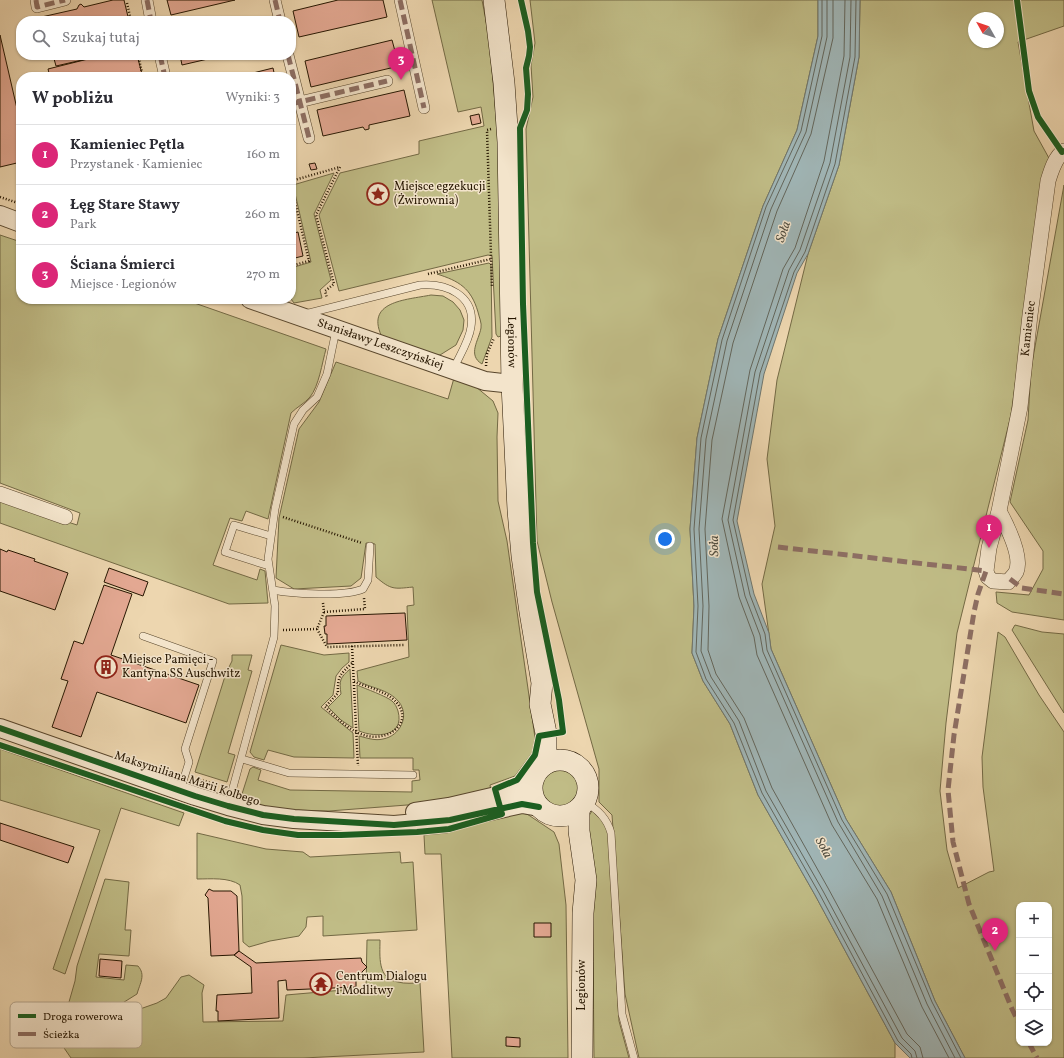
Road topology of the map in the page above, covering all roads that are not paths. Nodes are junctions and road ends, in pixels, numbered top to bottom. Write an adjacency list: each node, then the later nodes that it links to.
1 (36, 0): 2 (street)
2 (66, 0)
3 (147, 0): 7 (street)
4 (274, 0): 8 (street)
5 (400, 0): 16 (street)
6 (494, 0): 25 (main road, Legionów)
7 (151, 16)
8 (279, 16)
9 (161, 60): 11 (street)
10 (289, 60): 12 (street)
11 (164, 72)
12 (290, 72)
13 (387, 81): 14 (street)
14 (296, 103)
15 (296, 106): 17 (street)
16 (424, 108)
17 (309, 138)
18 (1064, 151): 27 (street, Kamieniec)
19 (0, 215): 20 (street)
20 (16, 220)
21 (265, 304): 22 (street, Stanisławy Leszczyńskiej)
22 (300, 316): 23 (street, Stanisławy Leszczyńskiej); 24 (lane)
23 (337, 328): 24 (street, Stanisławy Leszczyńskiej); 29 (lane)
24 (452, 370): 25 (street, Stanisławy Leszczyńskiej)
25 (512, 384): 36 (main road, Legionów)
26 (0, 494): 28 (street)
27 (999, 511)
28 (65, 517)
29 (271, 536): 31 (lane); 31 (lane)
30 (370, 546): 32 (lane)
31 (269, 566): 32 (lane)
32 (273, 590): 35 (lane)
33 (143, 636): 39 (lane)
34 (0, 728): 39 (street, Maksymiliana Marii Kolbego)
35 (242, 759): 37 (lane); 41 (lane)
36 (556, 762): 38 (main road); 40 (main road)
37 (413, 775)
38 (532, 782): 42 (main road); 43 (street, Maksymiliana Marii Kolbego)
39 (180, 791): 41 (street, Maksymiliana Marii Kolbego)
40 (582, 805): 42 (main road); 44 (main road, Legionów); 46 (lane)
41 (228, 806): 43 (street, Maksymiliana Marii Kolbego)
42 (546, 811): 43 (street, Maksymiliana Marii Kolbego); 44 (main road, Legionów)
43 (338, 821)
44 (583, 913): 45 (main road, Legionów)
45 (582, 1058)
46 (634, 1058)

